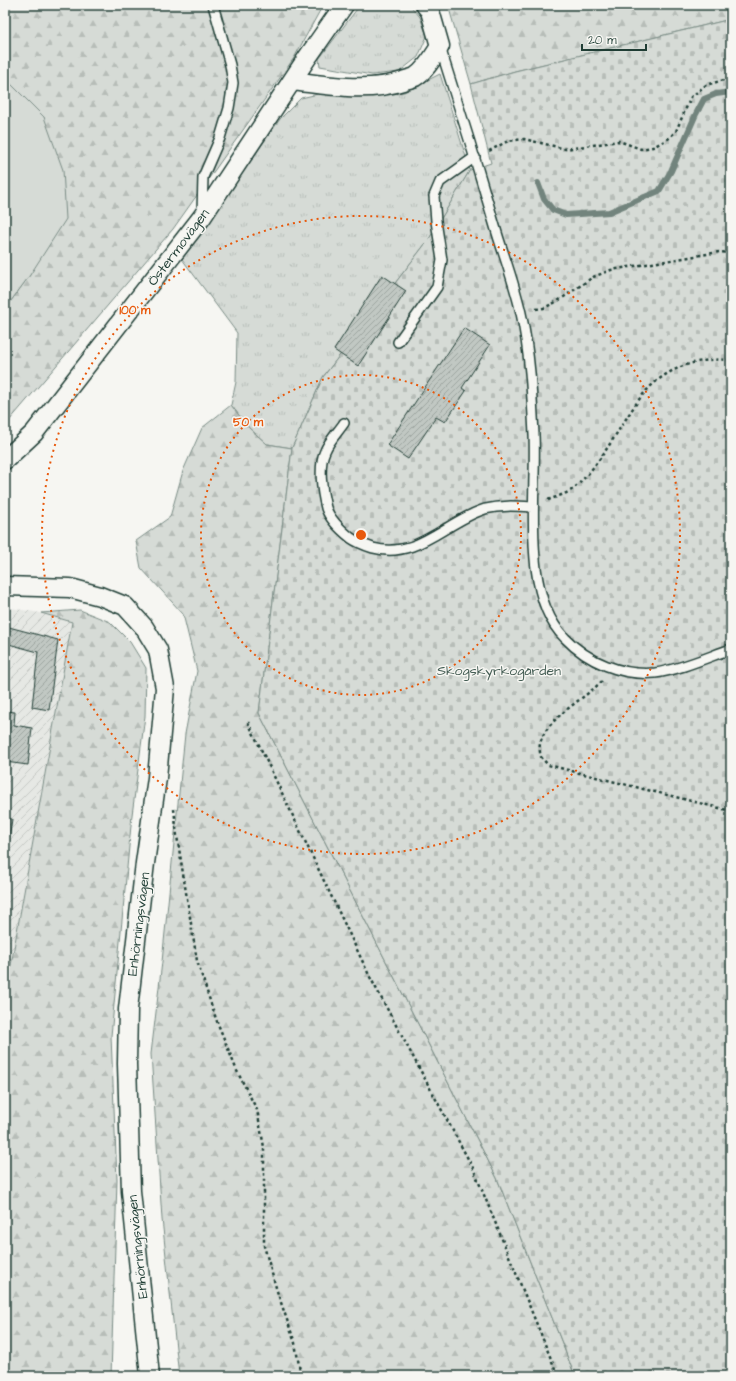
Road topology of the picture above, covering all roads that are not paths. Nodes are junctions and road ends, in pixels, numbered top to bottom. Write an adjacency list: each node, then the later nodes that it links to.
1 (214, 5): 7 (lane)
2 (344, 5): 5 (street, Östermovägen)
3 (425, 5): 4 (street)
4 (440, 46): 5 (street); 6 (lane)
5 (292, 81): 7 (street, Östermovägen)
6 (475, 157): 8 (lane); 11 (lane)
7 (202, 217): 10 (street, Östermovägen)
8 (398, 342)
9 (344, 423): 11 (lane)
10 (5, 460)
11 (533, 507): 13 (lane)
12 (5, 586): 14 (street, Enhörningsvägen)
13 (731, 649)
14 (150, 1376)

